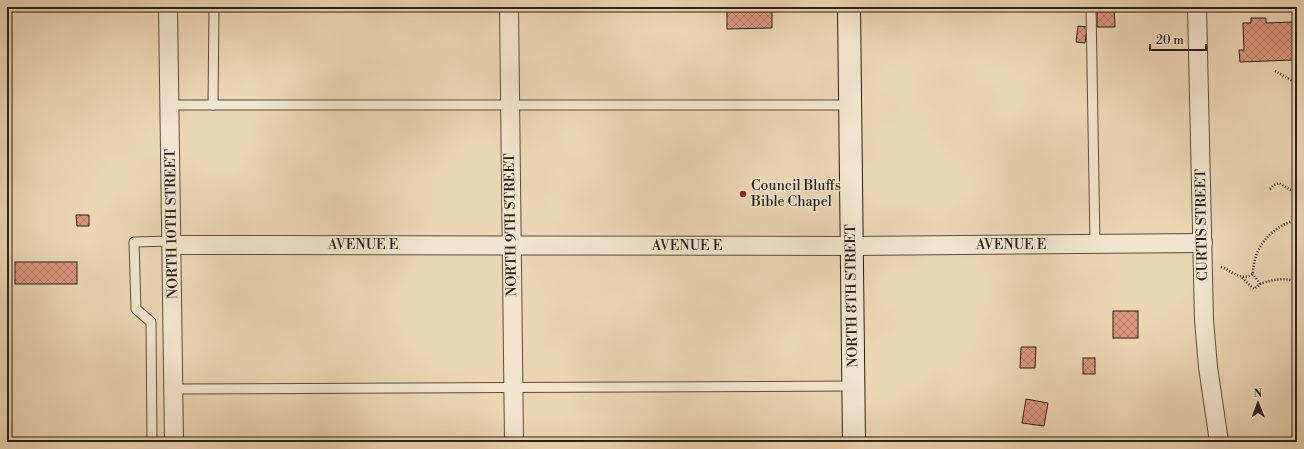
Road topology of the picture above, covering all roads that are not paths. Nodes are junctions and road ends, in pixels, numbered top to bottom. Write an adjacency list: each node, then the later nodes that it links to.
1 (168, 7): 7 (street, NORTH 10TH STREET)
2 (214, 7): 8 (lane)
3 (509, 7): 10 (street, NORTH 9TH STREET)
4 (849, 7): 9 (main road, NORTH 8TH STREET)
5 (1092, 7): 12 (lane)
6 (1197, 7): 15 (street, CURTIS STREET)
7 (170, 105): 8 (lane); 11 (street, NORTH 10TH STREET)
8 (212, 105): 10 (lane)
9 (850, 105): 10 (lane); 14 (main road, NORTH 8TH STREET)
10 (510, 106): 13 (street, NORTH 9TH STREET)
11 (172, 243): 13 (street, AVENUE E); 18 (street, NORTH 10TH STREET); 19 (lane)
12 (1095, 244): 14 (street, AVENUE E); 15 (street, AVENUE E)
13 (512, 245): 14 (street, AVENUE E); 17 (street, NORTH 9TH STREET)
14 (852, 246): 16 (main road, NORTH 8TH STREET)
15 (1203, 251): 23 (street, CURTIS STREET)
16 (854, 386): 17 (lane); 22 (main road, NORTH 8TH STREET)
17 (514, 388): 18 (lane); 21 (street, NORTH 9TH STREET)
18 (174, 389): 20 (street, NORTH 10TH STREET)
19 (152, 442)
20 (174, 442)
21 (514, 442)
22 (854, 442)
23 (1219, 442)

